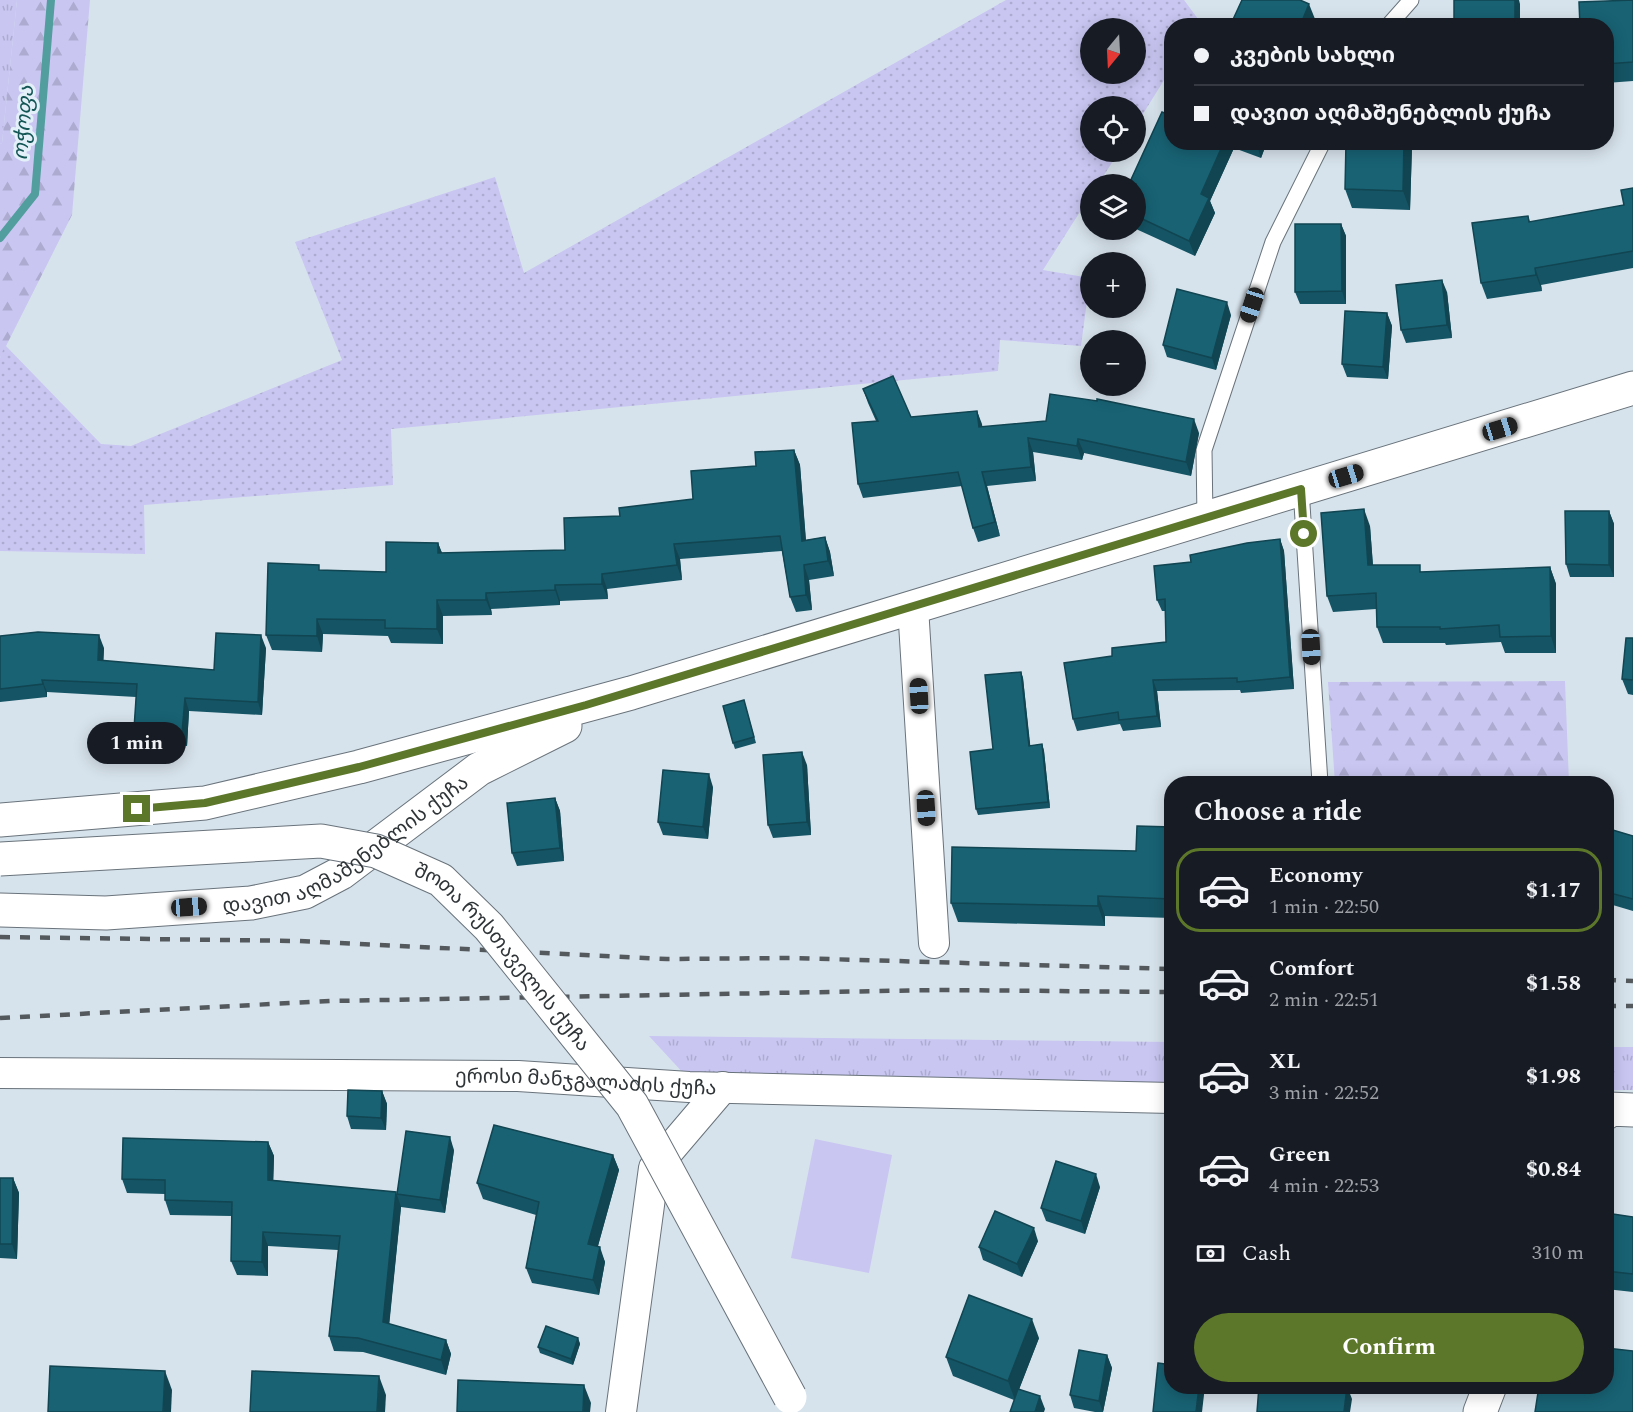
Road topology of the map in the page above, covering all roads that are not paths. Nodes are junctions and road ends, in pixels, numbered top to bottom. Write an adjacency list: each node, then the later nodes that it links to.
1 (1411, 0): 2 (lane)
2 (1395, 18)
3 (1319, 150): 6 (lane)
4 (1633, 388): 5 (main road, დავით აღმაშენებლის ქუჩა)
5 (1301, 489): 6 (main road, დავით აღმაშენებლის ქუჩა); 9 (lane)
6 (1205, 518): 7 (main road, დავით აღმაშენებლის ქუჩა)
7 (913, 607): 8 (main road, დავით აღმაშენებლის ქუჩა); 13 (street)
8 (631, 693): 10 (main road, დავით აღმაშენებლის ქუჩა); 12 (main road, დავით აღმაშენებლის ქუჩა)
9 (1320, 776)
10 (0, 820)
11 (0, 860): 18 (main road, შოთა რუსთაველის ქუჩა, bridge)
12 (0, 910)
13 (934, 943)
14 (0, 1073): 15 (street, ეროსი მანჯგალაძის ქუჩა)
15 (723, 1087): 16 (street, ეროსი მანჯგალაძის ქუჩა); 19 (street)
16 (1164, 1098)
17 (1487, 1394): 20 (main road)
18 (794, 1405)
19 (621, 1412)
20 (1480, 1412)

